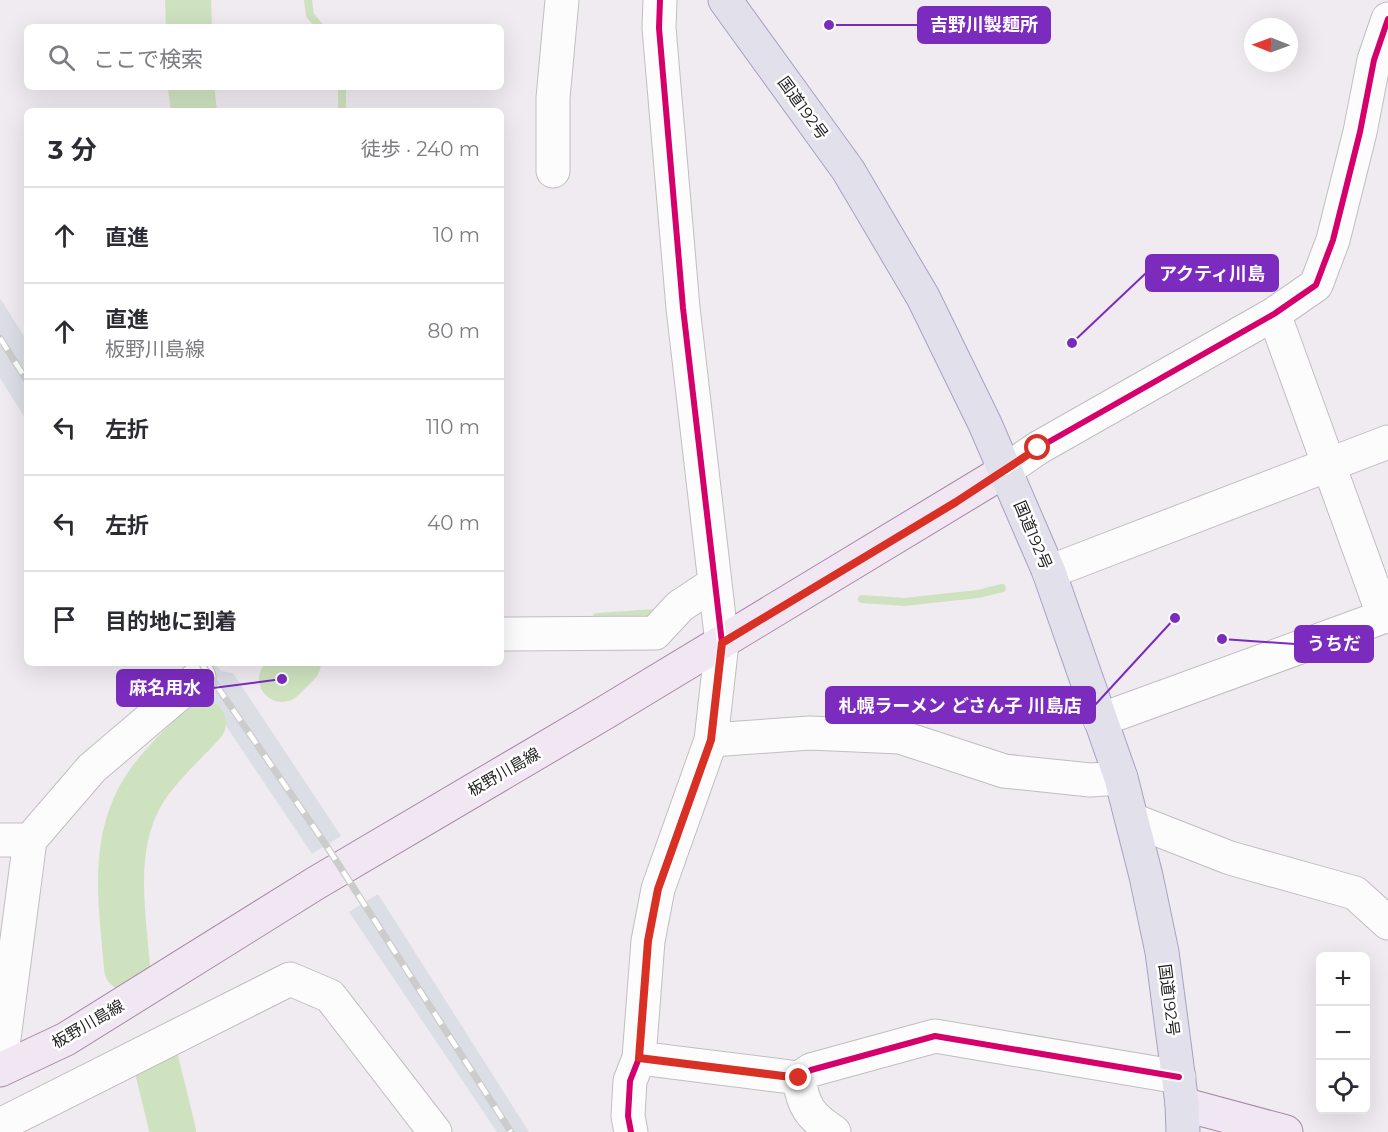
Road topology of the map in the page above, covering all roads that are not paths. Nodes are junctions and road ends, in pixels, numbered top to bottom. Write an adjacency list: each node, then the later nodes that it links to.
1 (562, 0): 5 (street)
2 (660, 0): 11 (street)
3 (725, 0): 9 (highway, 国道192号)
4 (1388, 19): 6 (street)
5 (553, 171)
6 (1274, 314): 8 (street); 9 (street)
7 (1388, 442): 8 (street)
8 (1327, 464): 10 (street); 12 (street)
9 (1006, 470): 10 (highway, 国道192号); 14 (main road, 板野川島線)
10 (1049, 572): 16 (highway, 国道192号)
11 (715, 583): 13 (street); 14 (street)
12 (1386, 616): 16 (street)
13 (504, 634)
14 (722, 643): 17 (street); 23 (main road, 板野川島線)
15 (211, 668): 20 (street)
16 (1100, 720): 18 (highway, 国道192号)
17 (711, 740): 18 (street); 22 (street)
18 (1121, 778): 19 (highway, 国道192号)
19 (1133, 820): 21 (street); 25 (highway, 国道192号)
20 (15, 840): 23 (street)
21 (1388, 923)
22 (639, 1058): 24 (street); 28 (street)
23 (0, 1069)
24 (799, 1078): 25 (street); 29 (street)
25 (1181, 1104): 30 (main road)
26 (0, 1125): 27 (street)
27 (435, 1132)
28 (631, 1132)
29 (834, 1132)
30 (1286, 1132)

